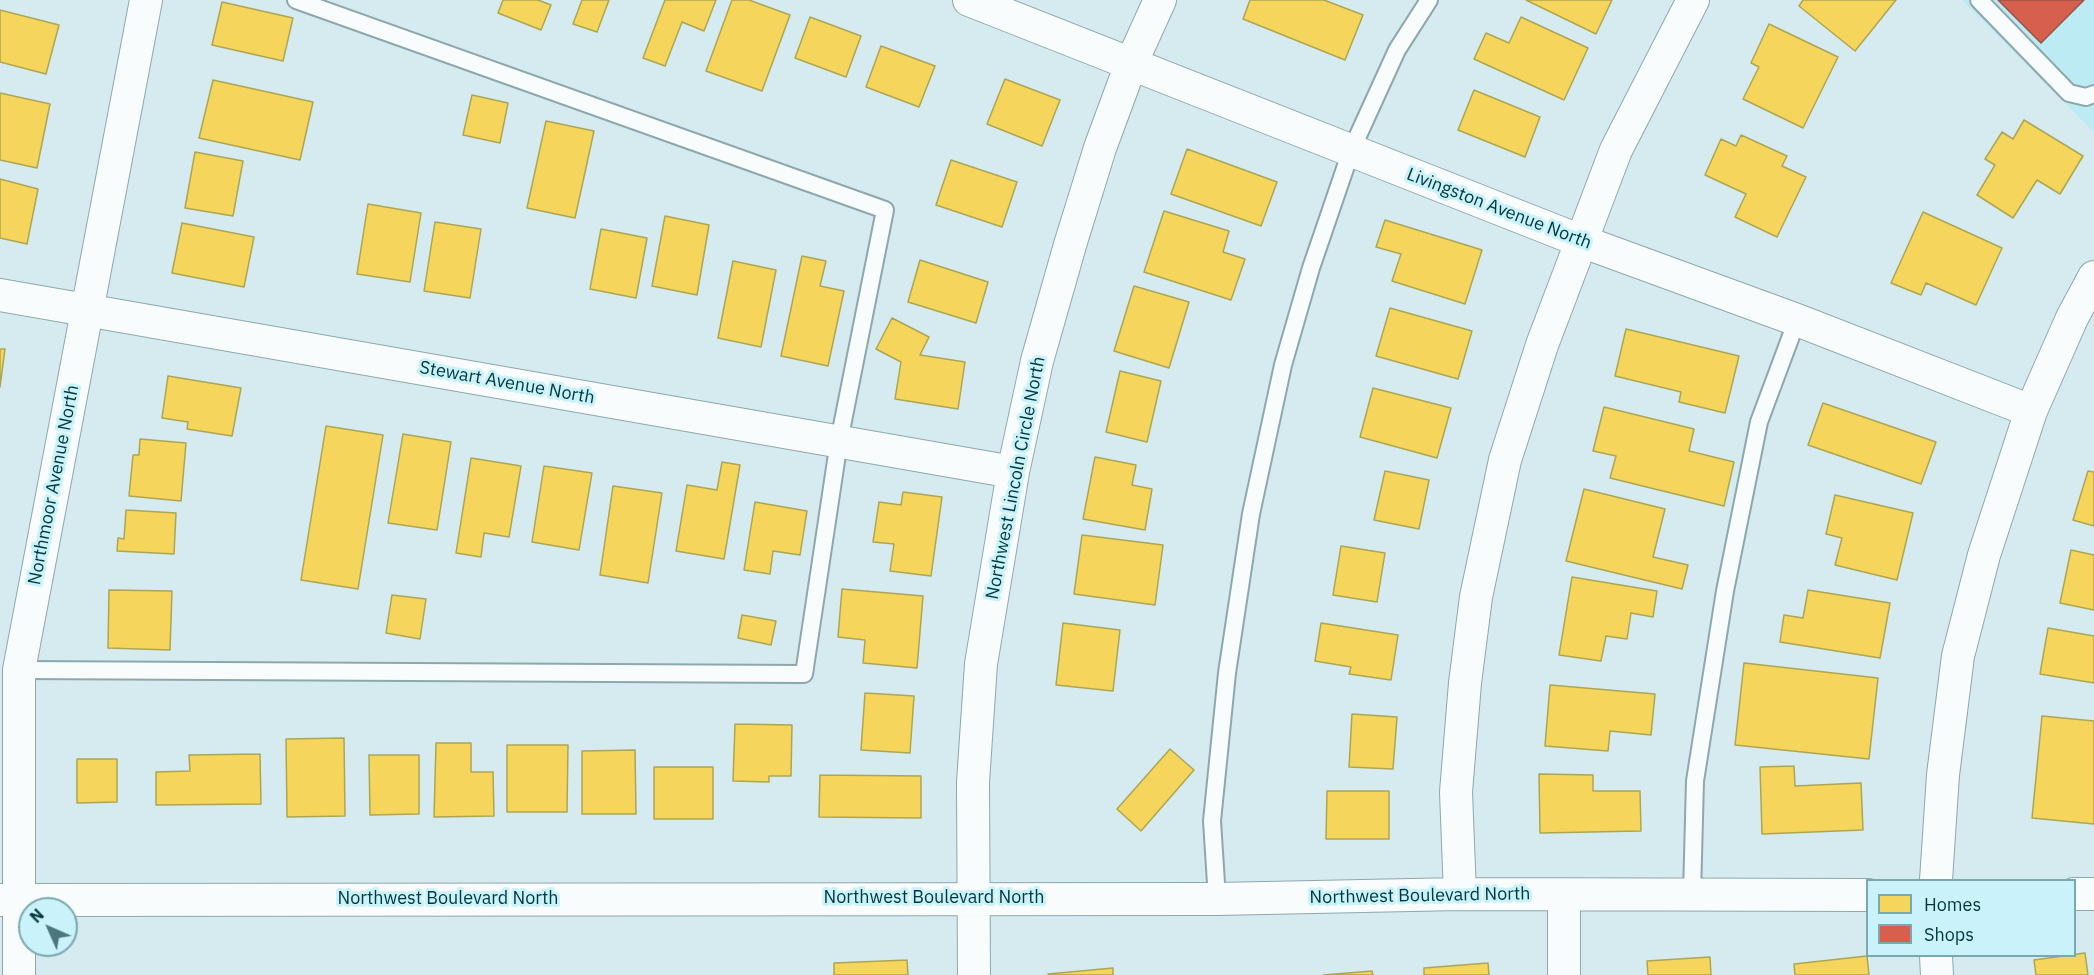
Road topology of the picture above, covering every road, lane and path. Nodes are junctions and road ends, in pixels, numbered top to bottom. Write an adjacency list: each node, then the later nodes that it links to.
1 (146, 0): 14 (street, Northmoor Avenue North)
2 (296, 0): 17 (lane)
3 (969, 0): 8 (street, Livingston Avenue North)
4 (1160, 0): 8 (street, Northwest Lincoln Circle North)
5 (1429, 0): 10 (lane)
6 (1693, 0): 11 (street)
7 (1980, 0): 9 (lane)
8 (1131, 64): 10 (street, Livingston Avenue North); 18 (street, Northwest Lincoln Circle North)
9 (2094, 94)
10 (1351, 151): 11 (street, Livingston Avenue North); 28 (lane)
11 (1581, 241): 15 (street, Livingston Avenue North); 21 (street)
12 (2094, 277): 16 (street)
13 (0, 295): 14 (street, Stewart Avenue North)
14 (87, 310): 17 (street, Stewart Avenue North); 19 (street, Northmoor Avenue North)
15 (1797, 320): 16 (street, Livingston Avenue North); 25 (lane)
16 (2031, 411): 20 (street)
17 (839, 441): 18 (street, Stewart Avenue North); 19 (lane)
18 (1013, 472): 27 (street, Northwest Lincoln Circle North)
19 (19, 670): 29 (street, Northmoor Avenue North)
20 (1936, 879)
21 (1460, 894): 24 (street, Northwest Boulevard North); 28 (street, Northwest Boulevard North)
22 (2076, 894): 23 (street)
23 (2094, 894)
24 (1564, 895): 25 (street, Northwest Boulevard North); 33 (street)
25 (1692, 895): 26 (street, Northwest Boulevard North)
26 (1866, 895)
27 (972, 898): 28 (street, Northwest Boulevard North); 29 (street, Northwest Boulevard North); 32 (street, Northwest Lincoln Circle North)
28 (1217, 899)
29 (11, 900): 31 (street, Northmoor Avenue North)
30 (1936, 957): 34 (street)
31 (19, 975)
32 (974, 975)
33 (1564, 975)
34 (1937, 975)

